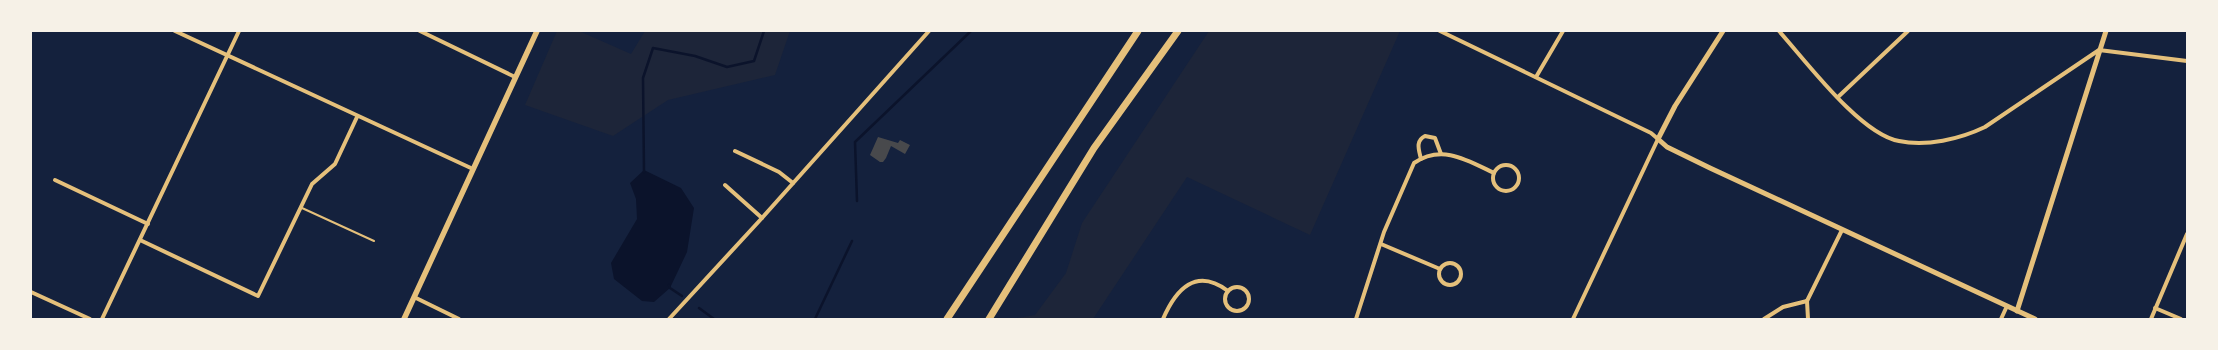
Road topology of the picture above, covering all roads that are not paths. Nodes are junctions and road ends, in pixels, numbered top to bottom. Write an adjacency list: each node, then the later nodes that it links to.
1 (175, 31): 15 (street)
2 (239, 31): 15 (street)
3 (420, 31): 17 (street)
4 (537, 31): 17 (main road)
5 (929, 31): 28 (street)
6 (1138, 31): 51 (highway)
7 (1178, 31): 52 (highway)
8 (1440, 31): 18 (street)
9 (1563, 31): 18 (street)
10 (1723, 31): 21 (street)
11 (1779, 31): 19 (street)
12 (1908, 31): 19 (street)
13 (2104, 33): 14 (street)
14 (2100, 50): 16 (street); 19 (street); 45 (street)
15 (227, 56): 20 (street); 32 (street)
16 (2187, 61)
17 (516, 77): 25 (main road)
18 (1536, 77): 21 (street)
19 (1838, 97)
20 (356, 117): 25 (street); 30 (street)
21 (1658, 139): 33 (street); 55 (street)
22 (735, 151): 28 (street)
23 (1441, 154): 24 (street); 24 (street); 26 (street)
24 (1421, 159): 37 (street)
25 (473, 170): 41 (main road)
26 (1494, 173): 26 (street)
27 (56, 180): 32 (street)
28 (793, 183): 31 (street)
29 (725, 185): 31 (street)
30 (301, 207): 35 (street); 36 (lane)
31 (762, 218): 50 (street)
32 (148, 224): 35 (street)
33 (1842, 230): 42 (street); 43 (street)
34 (2187, 234): 44 (street)
35 (140, 240): 47 (street)
36 (374, 241)
37 (1381, 244): 38 (street); 54 (street)
38 (1440, 270): 38 (street)
39 (1228, 291): 39 (street); 53 (street)
40 (31, 292): 46 (street)
41 (414, 297): 48 (main road); 49 (street)
42 (1807, 301): 56 (street); 57 (street)
43 (2007, 306): 45 (street); 58 (street)
44 (2155, 308): 60 (street); 61 (street)
45 (2017, 311): 59 (street)
46 (90, 319)
47 (102, 319)
48 (404, 319)
49 (459, 319)
50 (669, 319)
51 (947, 319)
52 (989, 319)
53 (1163, 319)
54 (1356, 319)
55 (1573, 319)
56 (1764, 319)
57 (1808, 319)
58 (2001, 319)
59 (2035, 319)
60 (2151, 319)
61 (2181, 319)

